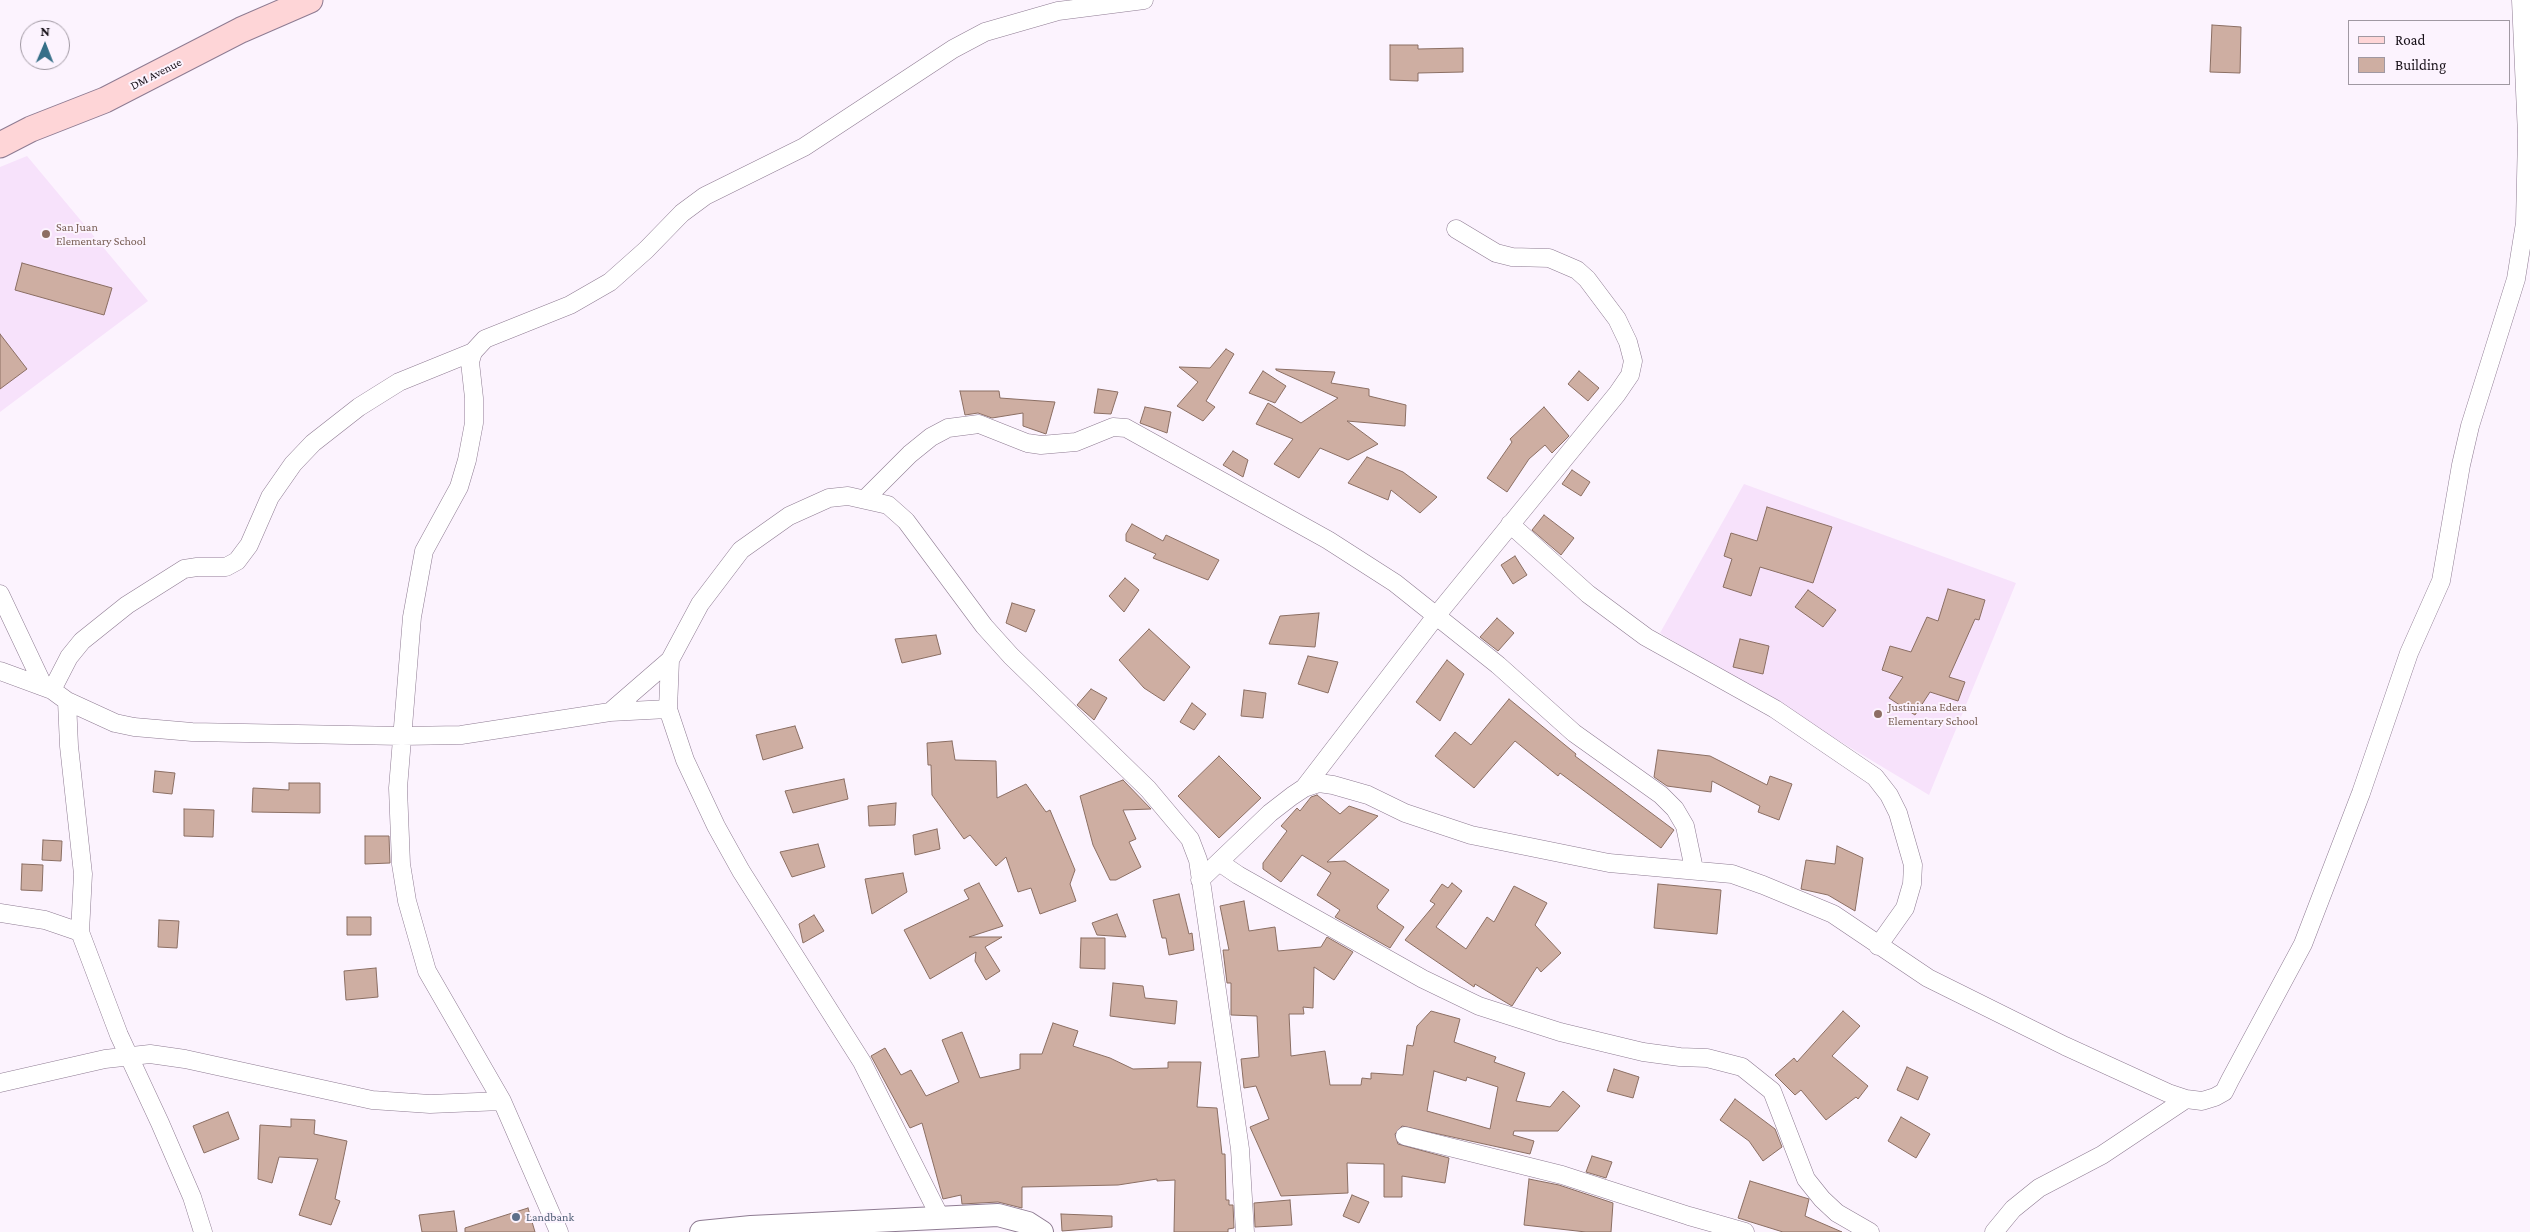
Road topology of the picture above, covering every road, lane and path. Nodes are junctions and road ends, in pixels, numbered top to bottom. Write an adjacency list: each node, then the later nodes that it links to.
1 (310, 0): 4 (main road, DM Avenue)
2 (1144, 0): 6 (street)
3 (2522, 0): 27 (street)
4 (0, 145)
5 (1456, 229): 8 (street)
6 (473, 352): 13 (street); 17 (street)
7 (865, 499): 10 (street); 11 (street); 21 (street)
8 (1510, 524): 10 (street); 24 (street)
9 (0, 594): 13 (street)
10 (1436, 616): 18 (street); 20 (street)
11 (670, 660): 15 (street); 16 (street)
12 (0, 671): 13 (street)
13 (48, 689): 14 (street)
14 (67, 701): 17 (street); 23 (street)
15 (668, 710): 16 (street); 30 (street)
16 (610, 712): 17 (street)
17 (402, 736): 28 (street)
18 (1304, 788): 19 (street); 20 (street)
19 (1219, 862): 21 (street); 38 (street)
20 (1694, 869): 24 (street)
21 (1200, 880): 36 (street)
22 (0, 913): 23 (street)
23 (80, 932): 25 (street)
24 (1878, 946): 27 (street)
25 (129, 1055): 26 (street); 28 (street); 32 (street)
26 (0, 1083)
27 (2186, 1100): 39 (street)
28 (502, 1101): 33 (street)
29 (1405, 1136): 31 (street)
30 (941, 1219): 34 (street); 35 (street)
31 (1724, 1229): 37 (street)
32 (203, 1232)
33 (559, 1232)
34 (701, 1232)
35 (1042, 1232)
36 (1245, 1232)
37 (1745, 1232)
38 (1870, 1232)
39 (1994, 1232)

